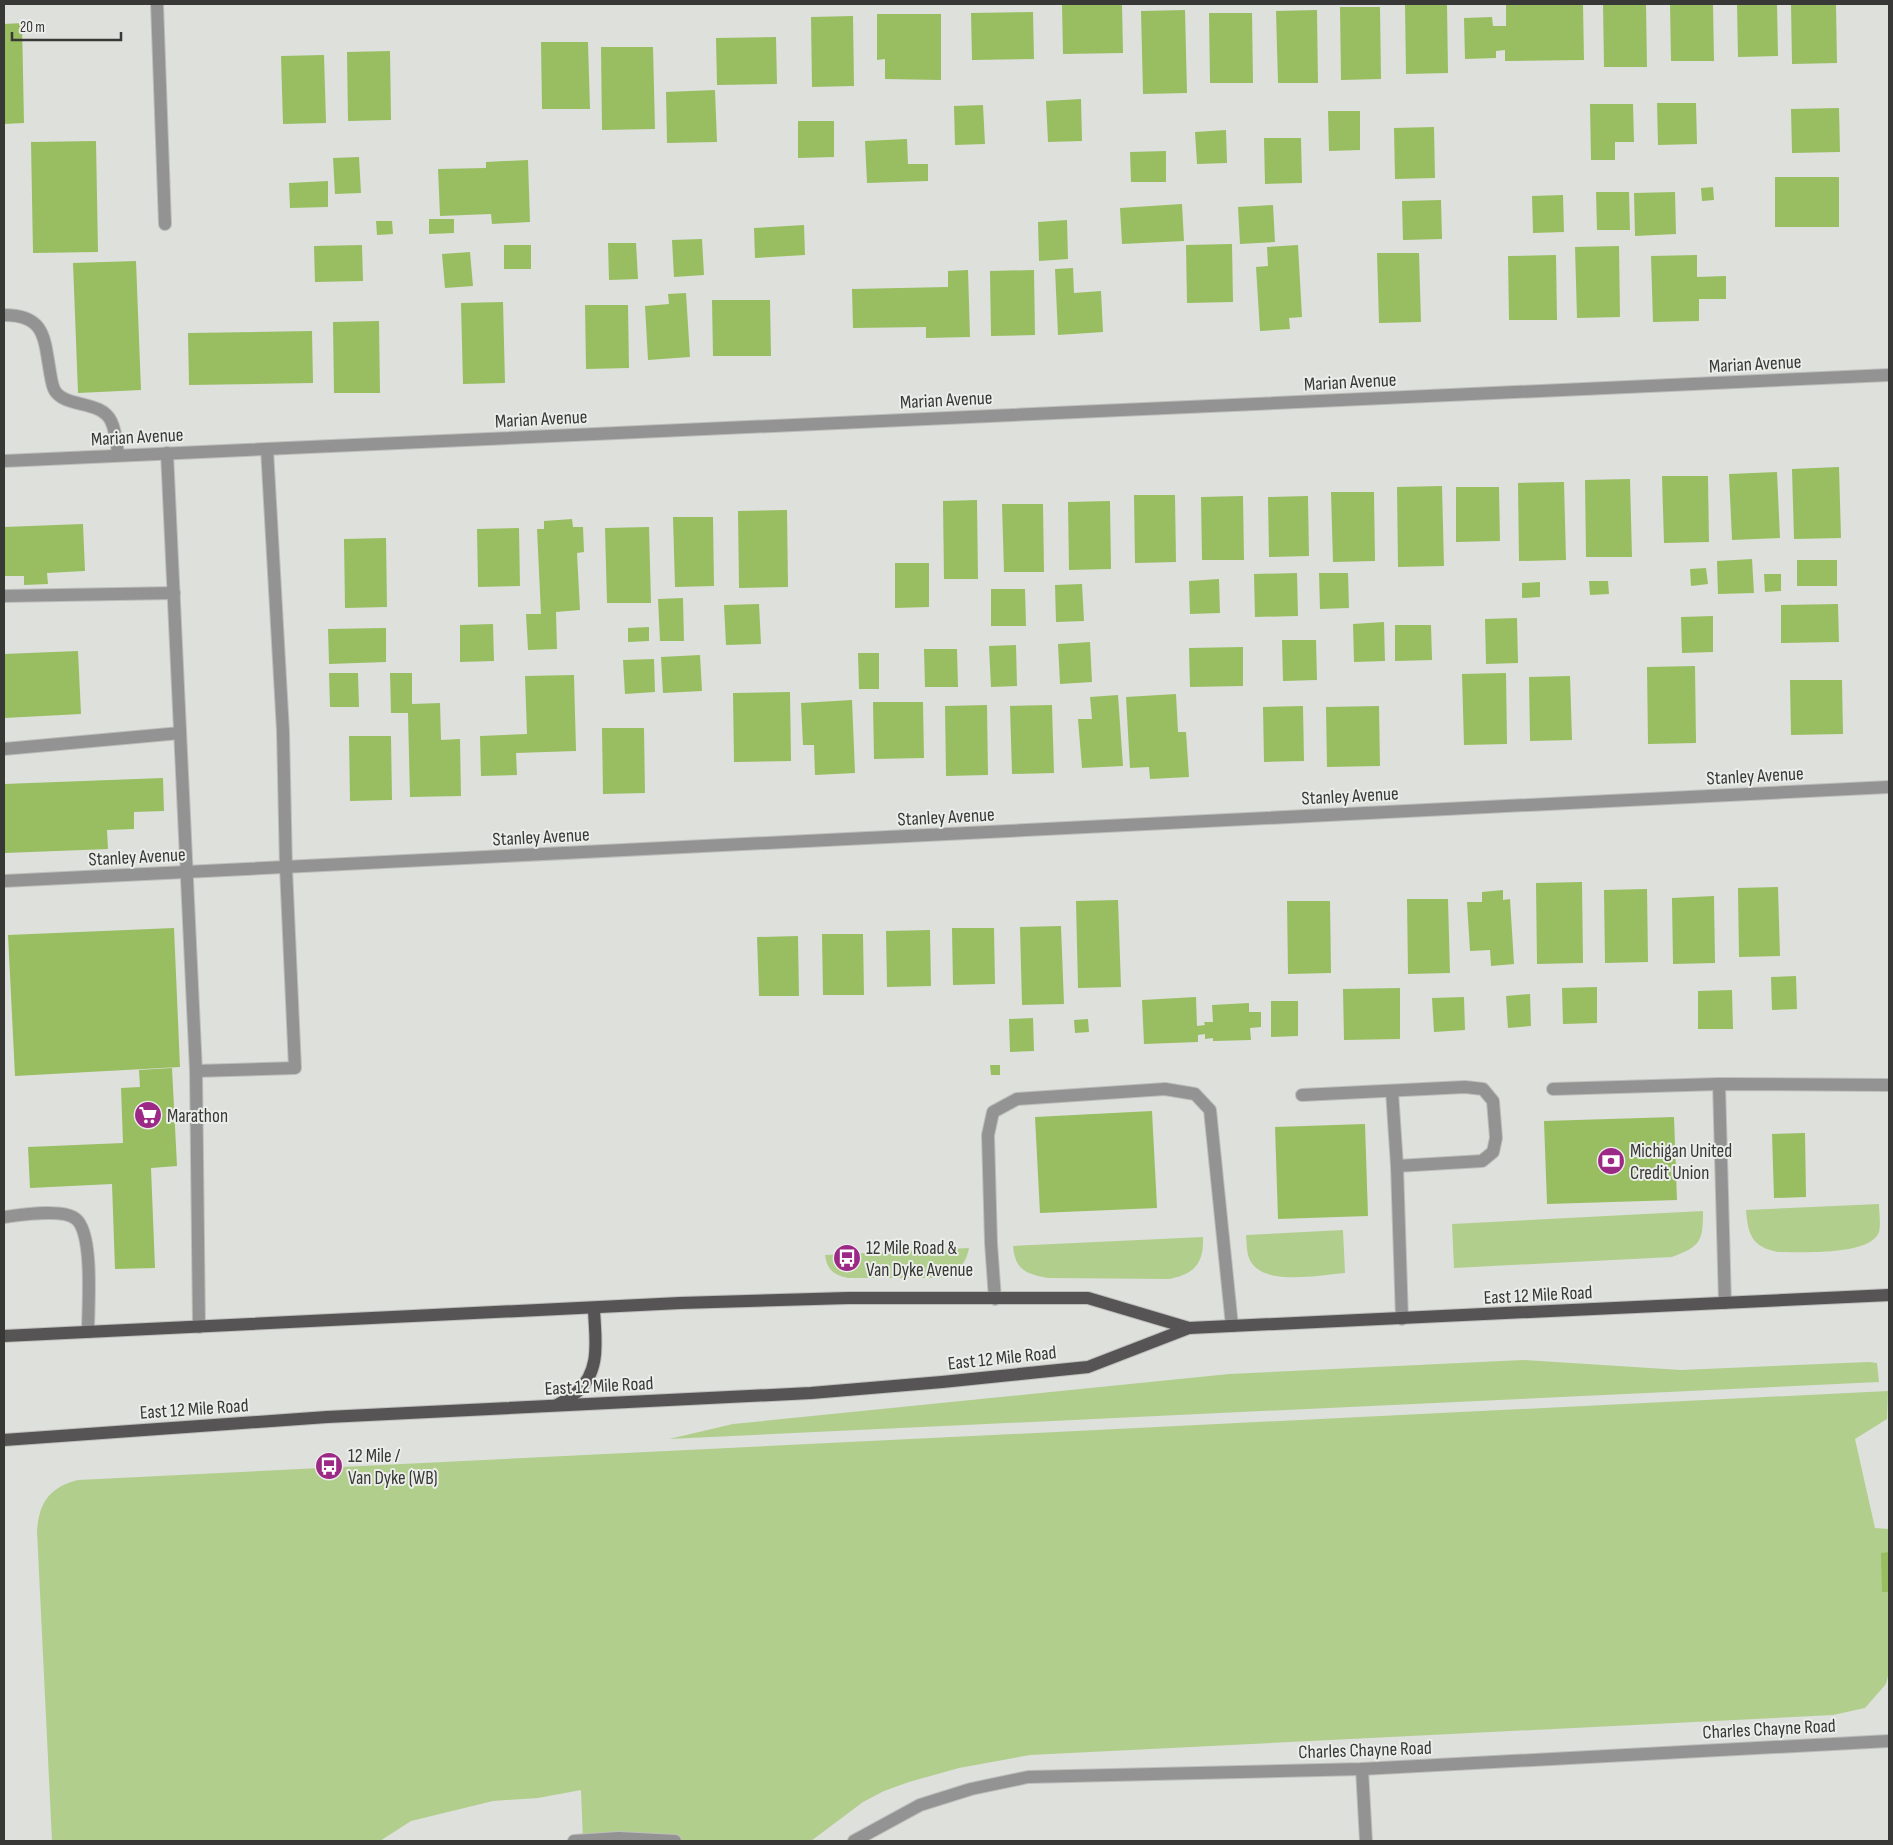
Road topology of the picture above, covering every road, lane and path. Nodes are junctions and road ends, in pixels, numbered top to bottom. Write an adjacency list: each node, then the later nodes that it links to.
1 (158, 4): 2 (street)
2 (165, 224)
3 (4, 315): 7 (street)
4 (1889, 375): 5 (street, Marian Avenue)
5 (268, 449): 6 (street, Marian Avenue); 14 (street)
6 (167, 453): 7 (street, Marian Avenue); 9 (street)
7 (118, 455): 8 (street, Marian Avenue)
8 (4, 461)
9 (174, 593): 10 (street); 11 (street)
10 (4, 596)
11 (180, 733): 12 (street); 15 (street)
12 (4, 749)
13 (1889, 787): 14 (street, Stanley Avenue)
14 (286, 868): 15 (street, Stanley Avenue); 17 (street)
15 (186, 872): 16 (street, Stanley Avenue); 17 (street)
16 (4, 881)
17 (196, 1071): 31 (street)
18 (1719, 1084): 19 (street); 20 (street); 27 (street)
19 (1889, 1085)
20 (1553, 1089)
21 (1392, 1091): 22 (street); 23 (street); 23 (street)
22 (1302, 1095)
23 (1397, 1166): 29 (street)
24 (4, 1217): 33 (street)
25 (1889, 1295): 27 (main road, East 12 Mile Road)
26 (995, 1299): 28 (main road, East 12 Mile Road); 30 (street); 32 (main road, East 12 Mile Road)
27 (1726, 1303): 29 (main road, East 12 Mile Road)
28 (594, 1309): 31 (main road, East 12 Mile Road); 35 (main road)
29 (1402, 1319): 30 (main road, East 12 Mile Road)
30 (1232, 1326): 32 (main road, East 12 Mile Road)
31 (199, 1327): 33 (main road, East 12 Mile Road)
32 (1189, 1328): 35 (main road, East 12 Mile Road)
33 (88, 1332): 34 (main road, East 12 Mile Road)
34 (4, 1336)
35 (556, 1406): 36 (main road, East 12 Mile Road)
36 (4, 1440)
37 (1889, 1741): 38 (street, Charles Chayne Road)
38 (1362, 1769): 41 (street, Charles Chayne Road); 42 (street)
39 (574, 1841): 40 (street)
40 (675, 1841)
41 (854, 1841)
42 (1366, 1841)

